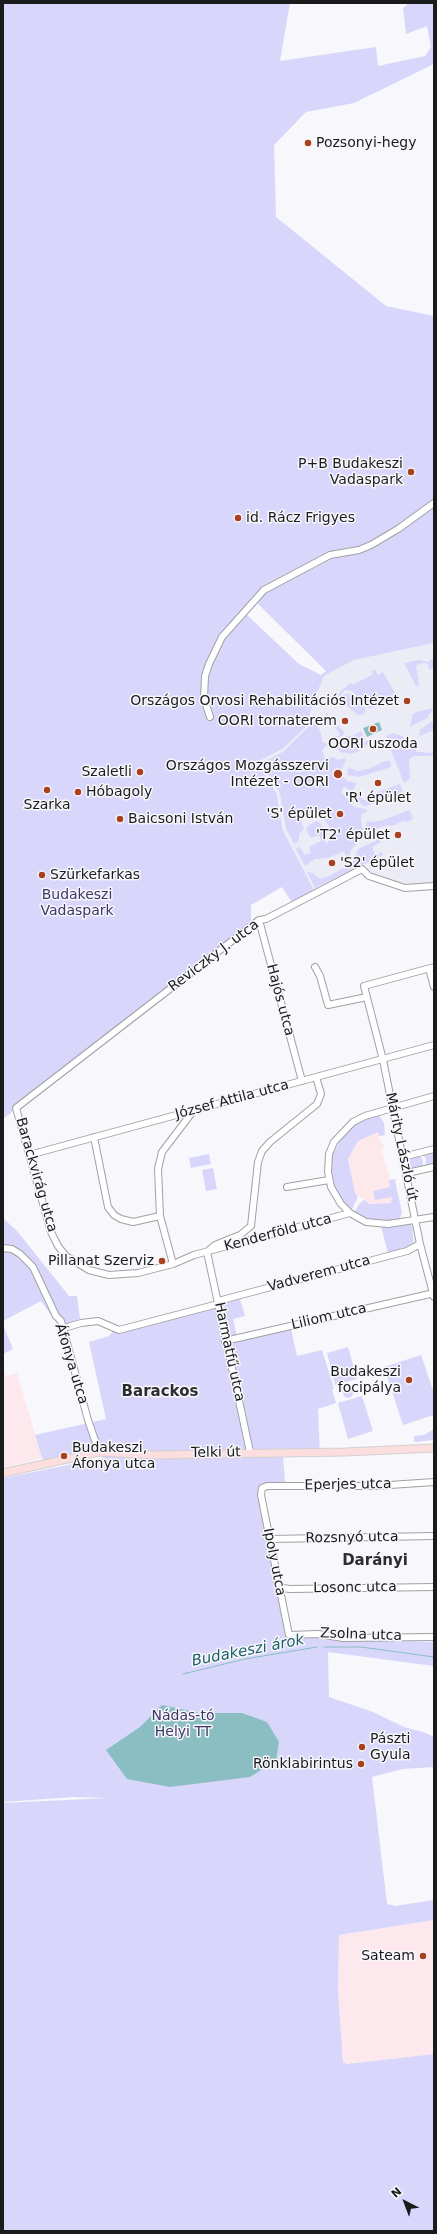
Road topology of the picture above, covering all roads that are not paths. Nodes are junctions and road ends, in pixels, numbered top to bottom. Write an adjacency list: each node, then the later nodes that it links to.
1 (434, 503): 2 (street)
2 (210, 717)
3 (434, 886): 4 (street, Reviczky J. utca)
4 (259, 920): 12 (street, Hajós utca); 14 (street, Reviczky J. utca)
5 (315, 967): 8 (street)
6 (432, 968): 7 (street); 8 (street)
7 (434, 987)
8 (367, 998): 10 (street, Márity László út)
9 (434, 1045): 10 (street, József Attila utca)
10 (383, 1060): 11 (street, József Attila utca); 15 (street, Márity László út)
11 (316, 1077): 12 (street, József Attila utca); 31 (street)
12 (302, 1081): 16 (street, József Attila utca)
13 (434, 1096): 15 (street)
14 (16, 1108): 19 (street, Barackvirág utca)
15 (393, 1108): 20 (street, Márity László út); 23 (street)
16 (194, 1110): 17 (street, József Attila utca); 26 (street)
17 (94, 1137): 19 (street, József Attila utca); 26 (street)
18 (434, 1149): 20 (street)
19 (29, 1155): 32 (street, Barackvirág utca)
20 (403, 1157): 22 (street, Márity László út)
21 (434, 1167): 22 (street)
22 (407, 1173): 28 (street, Márity László út)
23 (329, 1180): 24 (street); 25 (street)
24 (287, 1187)
25 (350, 1213): 28 (street); 31 (street, Kenderföld utca)
26 (160, 1216): 32 (street)
27 (434, 1217): 28 (street)
28 (416, 1221): 29 (street, Márity László út)
29 (420, 1244): 33 (street, Márity László út); 34 (street, Vadverem utca)
30 (3, 1248): 35 (street, Áfonya utca)
31 (207, 1252): 32 (street, Barackvirág utca); 34 (street, Harmatfű utca)
32 (173, 1264)
33 (434, 1294): 36 (street, Liliom utca)
34 (218, 1303): 35 (street, Vadverem utca); 36 (street, Harmatfű utca)
35 (64, 1328): 38 (street, Áfonya utca)
36 (225, 1341): 39 (street, Harmatfű utca)
37 (433, 1448): 39 (main road, Telki út)
38 (100, 1452): 39 (main road, Telki út); 40 (main road, Telki út)
39 (250, 1452)
40 (3, 1473)
41 (434, 1482): 42 (street, Eperjes utca)
42 (262, 1488): 44 (street, Ipoly utca)
43 (434, 1536): 44 (street, Rozsnyó utca)
44 (270, 1539): 45 (street, Ipoly utca)
45 (277, 1582): 46 (street, Losonc utca); 47 (street, Ipoly utca)
46 (434, 1587)
47 (289, 1634): 48 (street, Zsolna utca)
48 (434, 1637)

